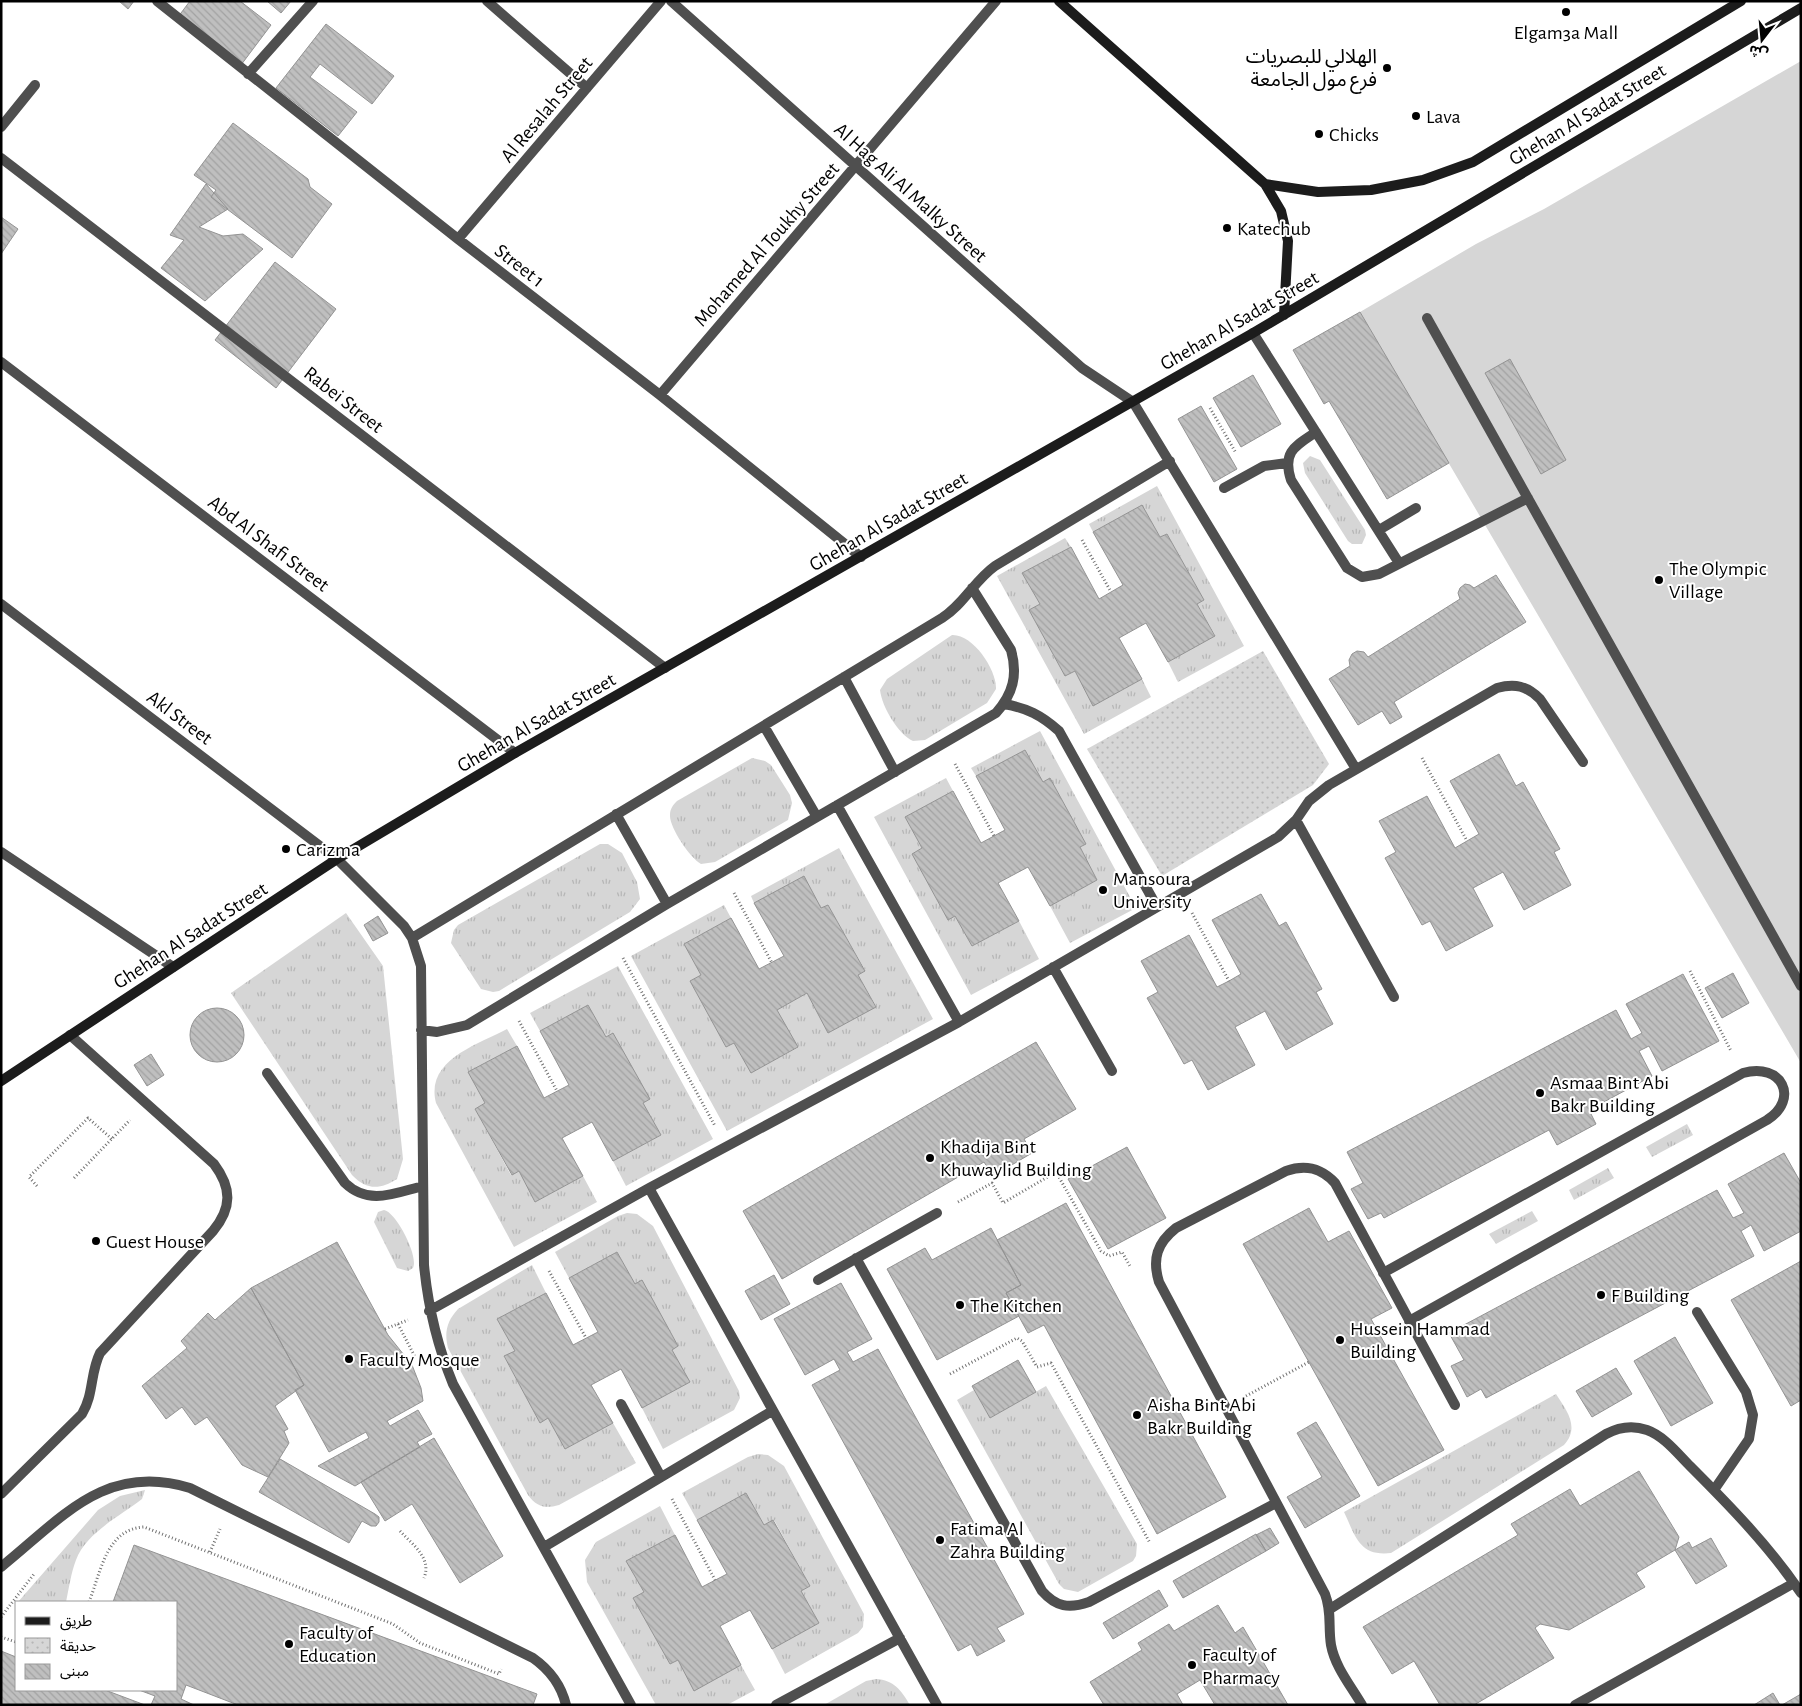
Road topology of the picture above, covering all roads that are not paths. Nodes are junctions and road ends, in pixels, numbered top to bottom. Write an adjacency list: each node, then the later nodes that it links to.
1 (157, 1): 10 (street, Street 1)
2 (313, 1): 10 (street)
3 (487, 1): 12 (street)
4 (661, 1): 12 (street, Al Resalah Street)
5 (671, 1): 15 (street, Al Hag Ali Al Malky Street)
6 (996, 1): 15 (street, Mohamed Al Toukhy Street)
7 (1059, 1): 16 (main road)
8 (1740, 1): 16 (main road, Ghehan Al Sadat Street)
9 (1801, 8): 18 (main road, Ghehan Al Sadat Street)
10 (248, 74): 17 (street, Street 1)
11 (36, 85): 13 (street)
12 (587, 88): 17 (street, Al Resalah Street)
13 (1, 127)
14 (1, 158): 35 (street, Rabei Street)
15 (855, 166): 22 (street, Mohamed Al Toukhy Street); 23 (street, Al Hag Ali Al Malky Street)
16 (1265, 184): 18 (main road)
17 (458, 240): 22 (street, Street 1)
18 (1284, 314): 20 (main road, Ghehan Al Sadat Street)
19 (1427, 318): 28 (street)
20 (1252, 333): 23 (main road, Ghehan Al Sadat Street); 24 (street)
21 (1, 362): 39 (street, Abd Al Shafi Street)
22 (660, 394): 31 (street, Street 1)
23 (1133, 402): 25 (street); 31 (main road, Ghehan Al Sadat Street)
24 (1316, 432): 26 (street); 30 (street)
25 (1170, 462): 33 (street); 41 (street)
26 (1287, 463): 27 (street); 32 (street)
27 (1224, 488)
28 (1528, 498): 32 (street); 54 (street)
29 (1416, 508): 30 (street)
30 (1379, 530): 32 (street)
31 (861, 556): 35 (main road, Ghehan Al Sadat Street)
32 (1399, 563)
33 (972, 588): 36 (street); 37 (street)
34 (1, 604): 48 (street, Akl Street)
35 (665, 668): 39 (main road, Ghehan Al Sadat Street)
36 (844, 678): 38 (street); 42 (street)
37 (1004, 704): 42 (street); 50 (street)
38 (764, 726): 44 (street); 45 (street)
39 (515, 753): 48 (main road, Ghehan Al Sadat Street)
40 (1583, 762): 41 (street)
41 (1356, 769): 46 (street)
42 (895, 772): 43 (street)
43 (837, 806): 45 (street); 56 (street)
44 (616, 814): 49 (street); 51 (street)
45 (817, 818): 49 (street)
46 (1296, 820): 50 (street); 55 (street)
47 (1, 852): 52 (street)
48 (337, 859): 51 (street, Akl Street); 52 (main road, Ghehan Al Sadat Street)
49 (667, 904): 57 (street)
50 (1157, 907): 53 (street)
51 (412, 938): 57 (street)
52 (173, 967): 58 (main road, Ghehan Al Sadat Street)
53 (1053, 967): 56 (street); 59 (street)
54 (1801, 986)
55 (1394, 997)
56 (959, 1022): 63 (street)
57 (421, 1030): 62 (street)
58 (70, 1035): 61 (main road, Ghehan Al Sadat Street); 76 (street)
59 (1112, 1071)
60 (267, 1073): 62 (street)
61 (1, 1081)
62 (423, 1186): 68 (street)
63 (649, 1188): 68 (street); 73 (street)
64 (937, 1213): 65 (street)
65 (856, 1258): 67 (street); 77 (street)
66 (1383, 1273): 70 (street); 70 (street); 77 (street)
67 (818, 1280)
68 (429, 1311): 78 (street)
69 (1697, 1312): 75 (street)
70 (1409, 1321): 72 (street)
71 (622, 1404): 74 (street)
72 (1455, 1405)
73 (772, 1411): 74 (street); 83 (street)
74 (661, 1477): 78 (street)
75 (1714, 1490): 80 (street); 82 (street)
76 (1, 1494)
77 (1276, 1503): 82 (street)
78 (544, 1547): 85 (street)
79 (1, 1567): 84 (street)
80 (1794, 1583): 81 (street); 89 (street)
81 (1801, 1593)
82 (1330, 1609): 88 (street)
83 (900, 1638): 86 (street); 87 (street)
84 (566, 1705)
85 (631, 1705)
86 (776, 1705)
87 (938, 1705)
88 (1362, 1705)
89 (1576, 1705)

